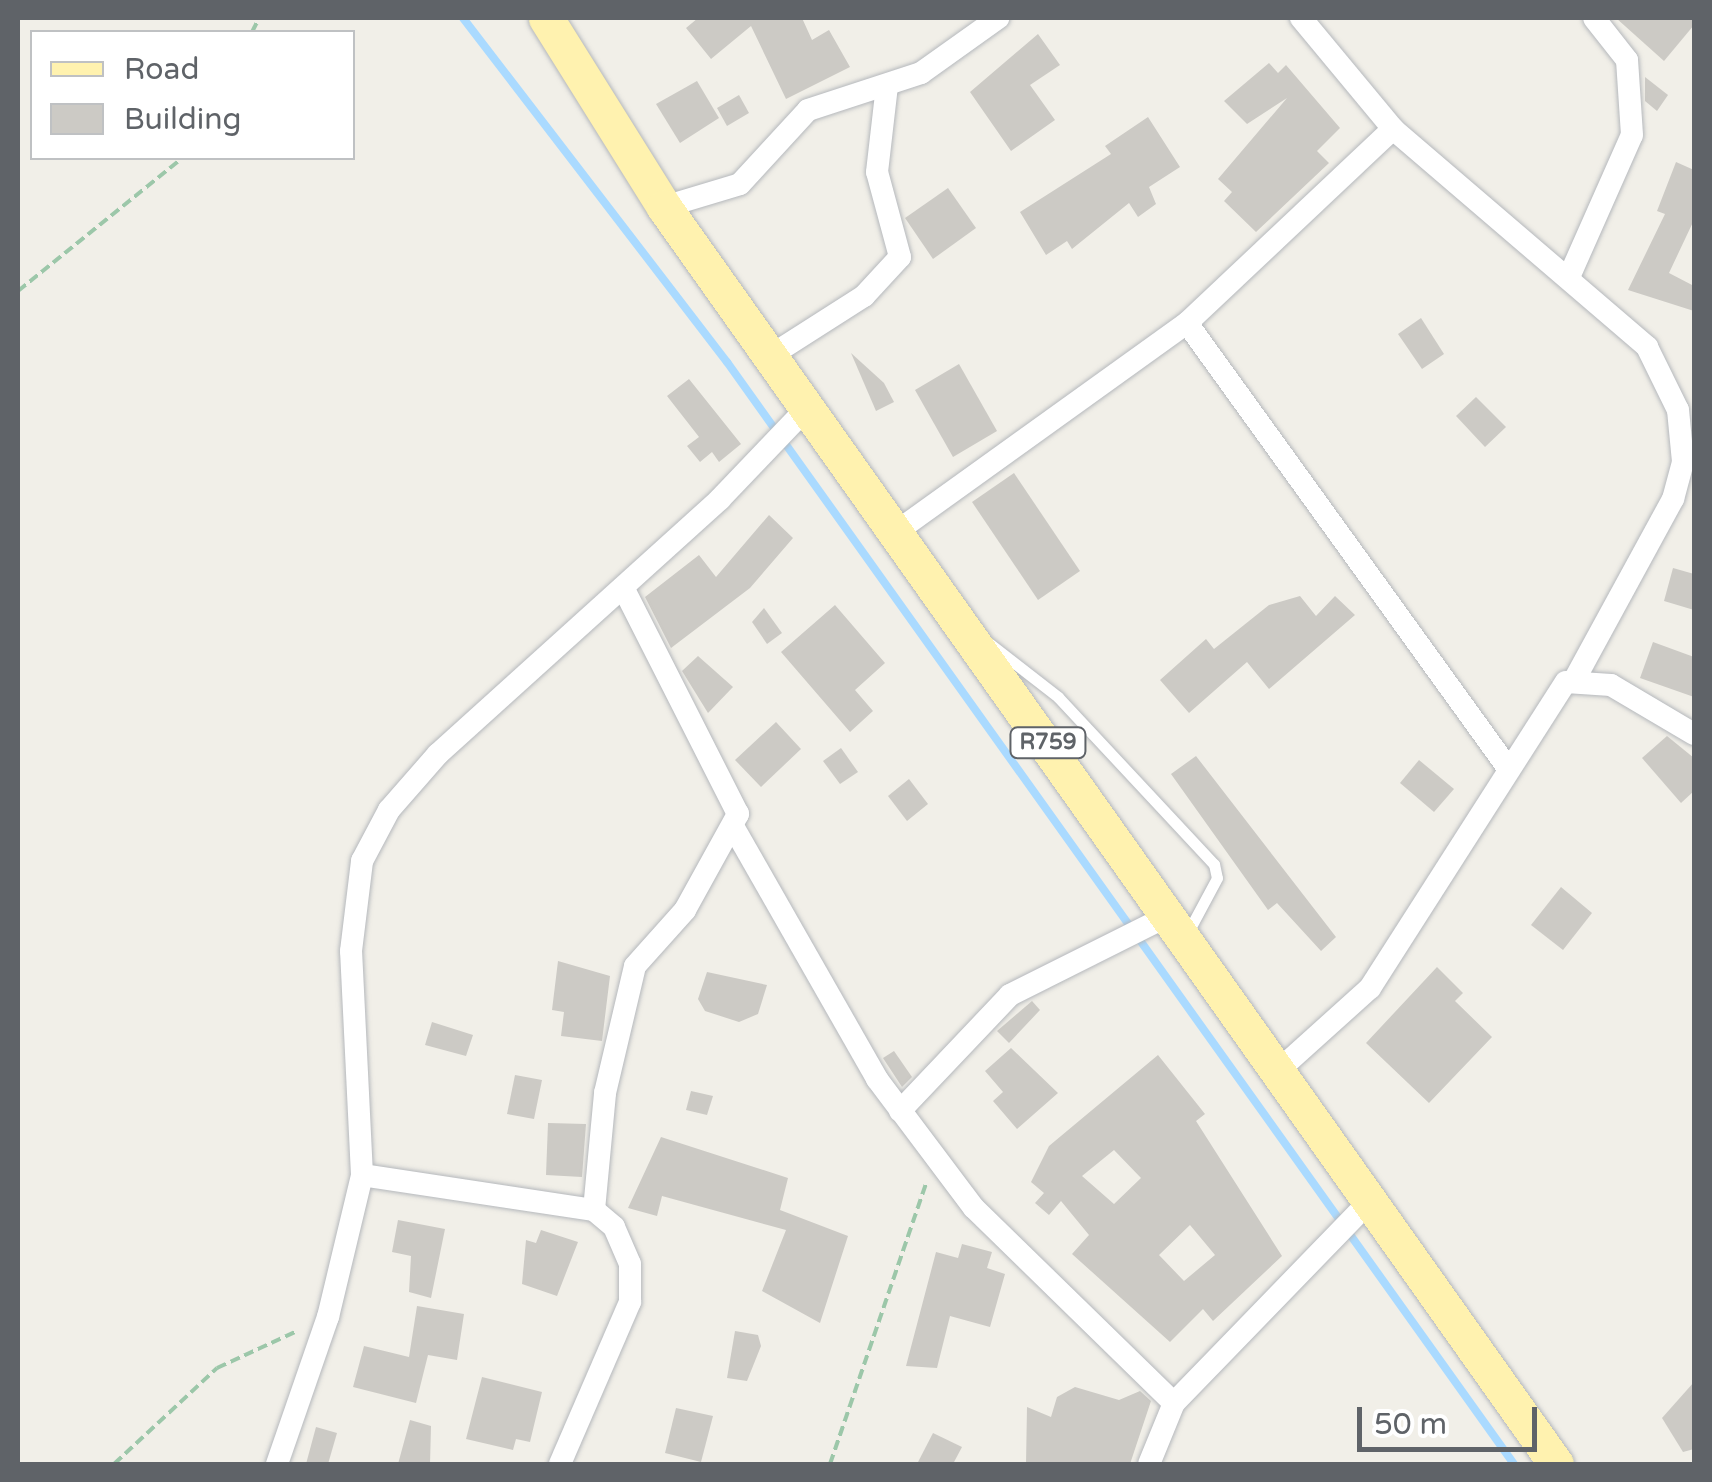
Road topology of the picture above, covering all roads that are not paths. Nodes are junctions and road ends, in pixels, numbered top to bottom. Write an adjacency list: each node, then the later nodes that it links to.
1 (546, 18): 7 (main road, R759)
2 (998, 18): 5 (street)
3 (1301, 18): 6 (street)
4 (1594, 18): 8 (street)
5 (887, 86): 7 (street); 10 (street)
6 (1394, 128): 8 (street); 9 (street)
7 (664, 207): 10 (main road, R759)
8 (1569, 277): 15 (street)
9 (1187, 323): 12 (street); 17 (street)
10 (770, 356): 11 (main road, R759)
11 (806, 408): 12 (main road, R759); 13 (street)
12 (896, 532): 14 (main road, R759)
13 (623, 587): 20 (street); 24 (street)
14 (968, 632): 21 (main road, R759); 21 (lane)
15 (1576, 677): 16 (street); 18 (street)
16 (1694, 734)
17 (1488, 736): 18 (street); 19 (street)
18 (1526, 738): 19 (street)
19 (1508, 768): 22 (street)
20 (734, 828): 23 (street); 26 (street)
21 (1179, 924): 22 (main road, R759); 23 (street)
22 (1280, 1069): 25 (main road, R759)
23 (900, 1111): 27 (street)
24 (362, 1175): 26 (street); 28 (street)
25 (1371, 1200): 27 (street); 31 (main road, R759)
26 (594, 1210): 29 (street)
27 (1174, 1403): 30 (street)
28 (277, 1464)
29 (560, 1464)
30 (1149, 1464)
31 (1556, 1464)

